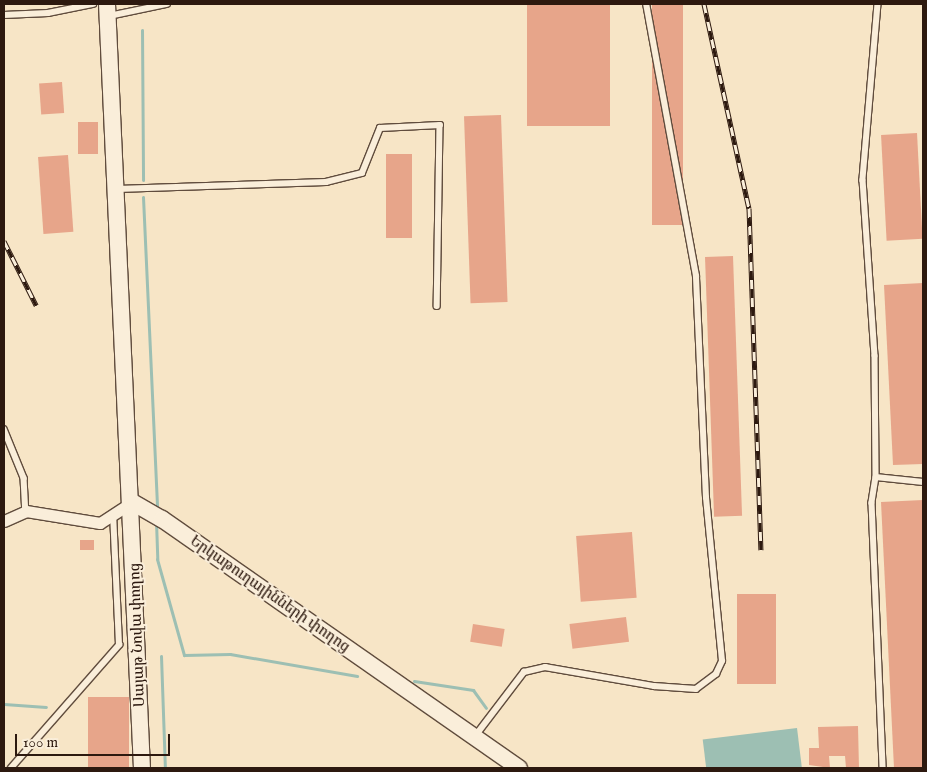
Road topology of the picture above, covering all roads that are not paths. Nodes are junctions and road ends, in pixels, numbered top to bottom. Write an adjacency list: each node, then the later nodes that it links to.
1 (93, 4): 6 (lane)
2 (167, 4): 5 (lane)
3 (646, 4): 16 (lane)
4 (878, 4): 10 (lane)
5 (107, 10): 7 (main road, Սայաթ Նովա փողոց)
6 (4, 15)
7 (116, 189): 8 (lane); 12 (main road, Սայաթ Նովա փողոց)
8 (437, 306)
9 (4, 429): 13 (lane)
10 (876, 477): 11 (lane); 20 (lane)
11 (923, 482)
12 (132, 502): 14 (street); 16 (main road, Երկաթուղայինների փողոց); 18 (main road, Սայաթ Նովա փողոց)
13 (26, 510): 14 (street); 15 (street)
14 (112, 515): 17 (lane)
15 (4, 521)
16 (475, 737): 19 (main road, Երկաթուղայինների փողոց)
17 (11, 768)
18 (142, 768)
19 (518, 768)
20 (883, 768)

